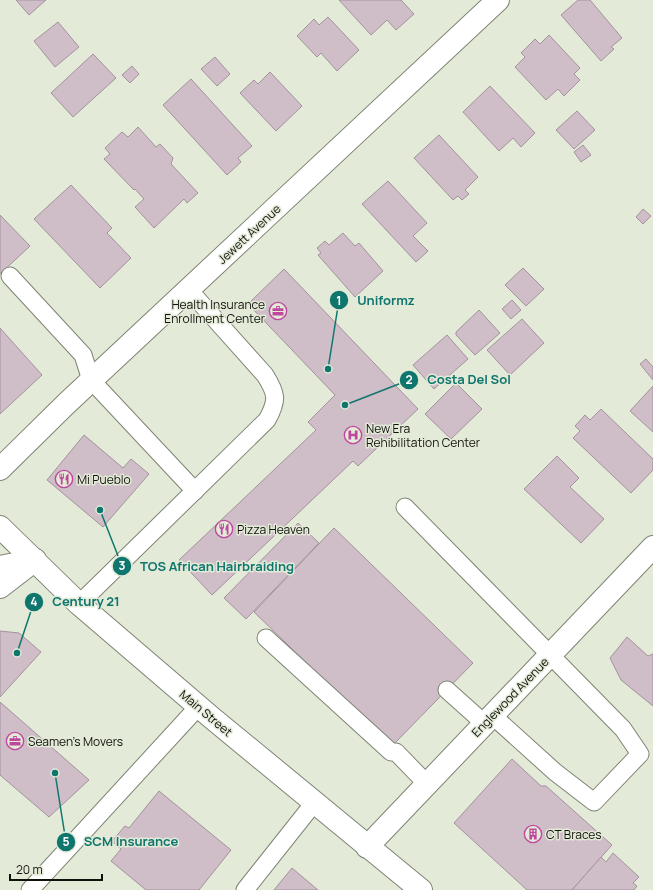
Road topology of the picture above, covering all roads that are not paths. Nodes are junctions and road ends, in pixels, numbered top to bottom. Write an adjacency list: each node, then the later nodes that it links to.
1 (498, 0): 3 (main road, Jewett Avenue)
2 (10, 276): 4 (lane)
3 (189, 290): 4 (main road, Jewett Avenue); 6 (lane)
4 (91, 380): 5 (main road, Jewett Avenue); 6 (lane)
5 (0, 469)
6 (195, 491): 13 (lane)
7 (405, 507): 15 (lane)
8 (0, 527): 10 (main road, Main Street)
9 (653, 547): 15 (main road, Englewood Avenue)
10 (35, 560): 11 (main road); 12 (main road); 13 (main road, Main Street)
11 (0, 567)
12 (0, 587)
13 (79, 604): 17 (main road, Main Street)
14 (266, 638): 19 (lane)
15 (550, 655): 18 (main road, Englewood Avenue); 18 (lane)
16 (447, 690): 18 (lane)
17 (198, 707): 20 (main road, Main Street); 22 (lane)
18 (489, 720): 19 (main road, Englewood Avenue)
19 (427, 784): 21 (main road, Englewood Avenue)
20 (314, 803): 21 (main road, Main Street); 23 (lane)
21 (367, 847): 24 (main road, Main Street)
22 (30, 890)
23 (245, 890)
24 (421, 890)

